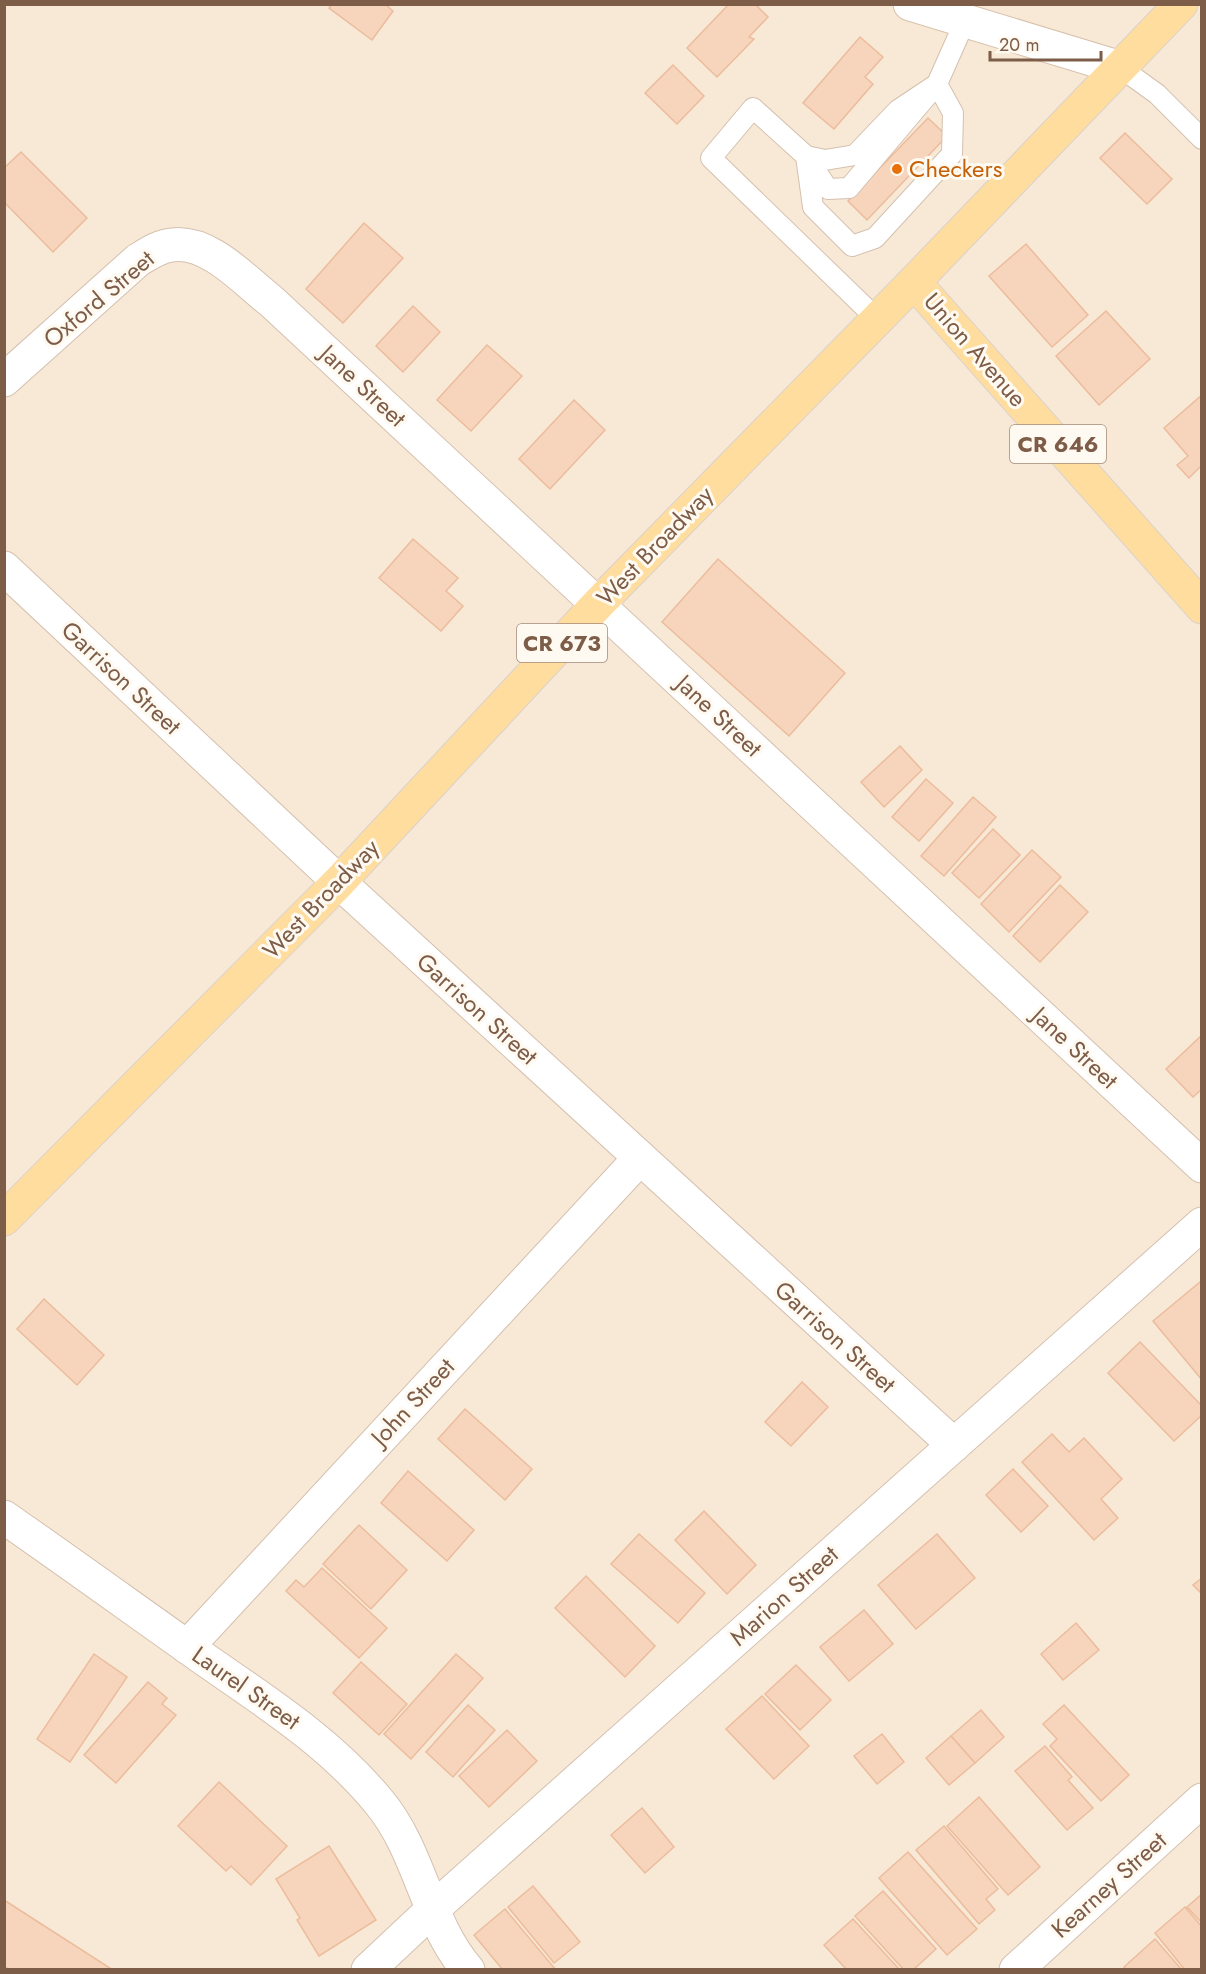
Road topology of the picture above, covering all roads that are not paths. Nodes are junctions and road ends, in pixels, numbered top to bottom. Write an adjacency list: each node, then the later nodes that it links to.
1 (910, 4): 3 (street)
2 (1181, 4): 4 (main road, West Broadway / CR 673)
3 (965, 21): 4 (street); 5 (lane)
4 (1121, 68): 6 (lane); 9 (main road, West Broadway / CR 673)
5 (937, 84): 7 (lane); 7 (lane); 7 (lane)
6 (1202, 139)
7 (806, 156): 10 (lane)
8 (234, 271): 11 (street, Oxford Street); 13 (street, Jane Street)
9 (914, 282): 10 (main road, West Broadway / CR 673); 14 (main road, Union Avenue / CR 646)
10 (877, 319): 13 (main road, West Broadway / CR 673)
11 (4, 380)
12 (4, 568): 15 (street, Garrison Street)
13 (598, 604): 15 (main road, West Broadway / CR 673); 17 (street, Jane Street)
14 (1202, 607)
15 (339, 882): 16 (street, Garrison Street); 18 (main road, West Broadway / CR 673)
16 (639, 1158): 20 (street, Garrison Street); 22 (street, John Street)
17 (1202, 1166)
18 (4, 1219)
19 (1202, 1224): 20 (street, Marion Street)
20 (954, 1445): 24 (street, Marion Street)
21 (4, 1516): 22 (street, Laurel Street)
22 (187, 1647): 24 (street, Laurel Street)
23 (1202, 1800): 27 (street, Kearney Street)
24 (433, 1909): 25 (street, Marion Street); 26 (street, Laurel Street)
25 (369, 1970)
26 (468, 1970)
27 (1016, 1970)

